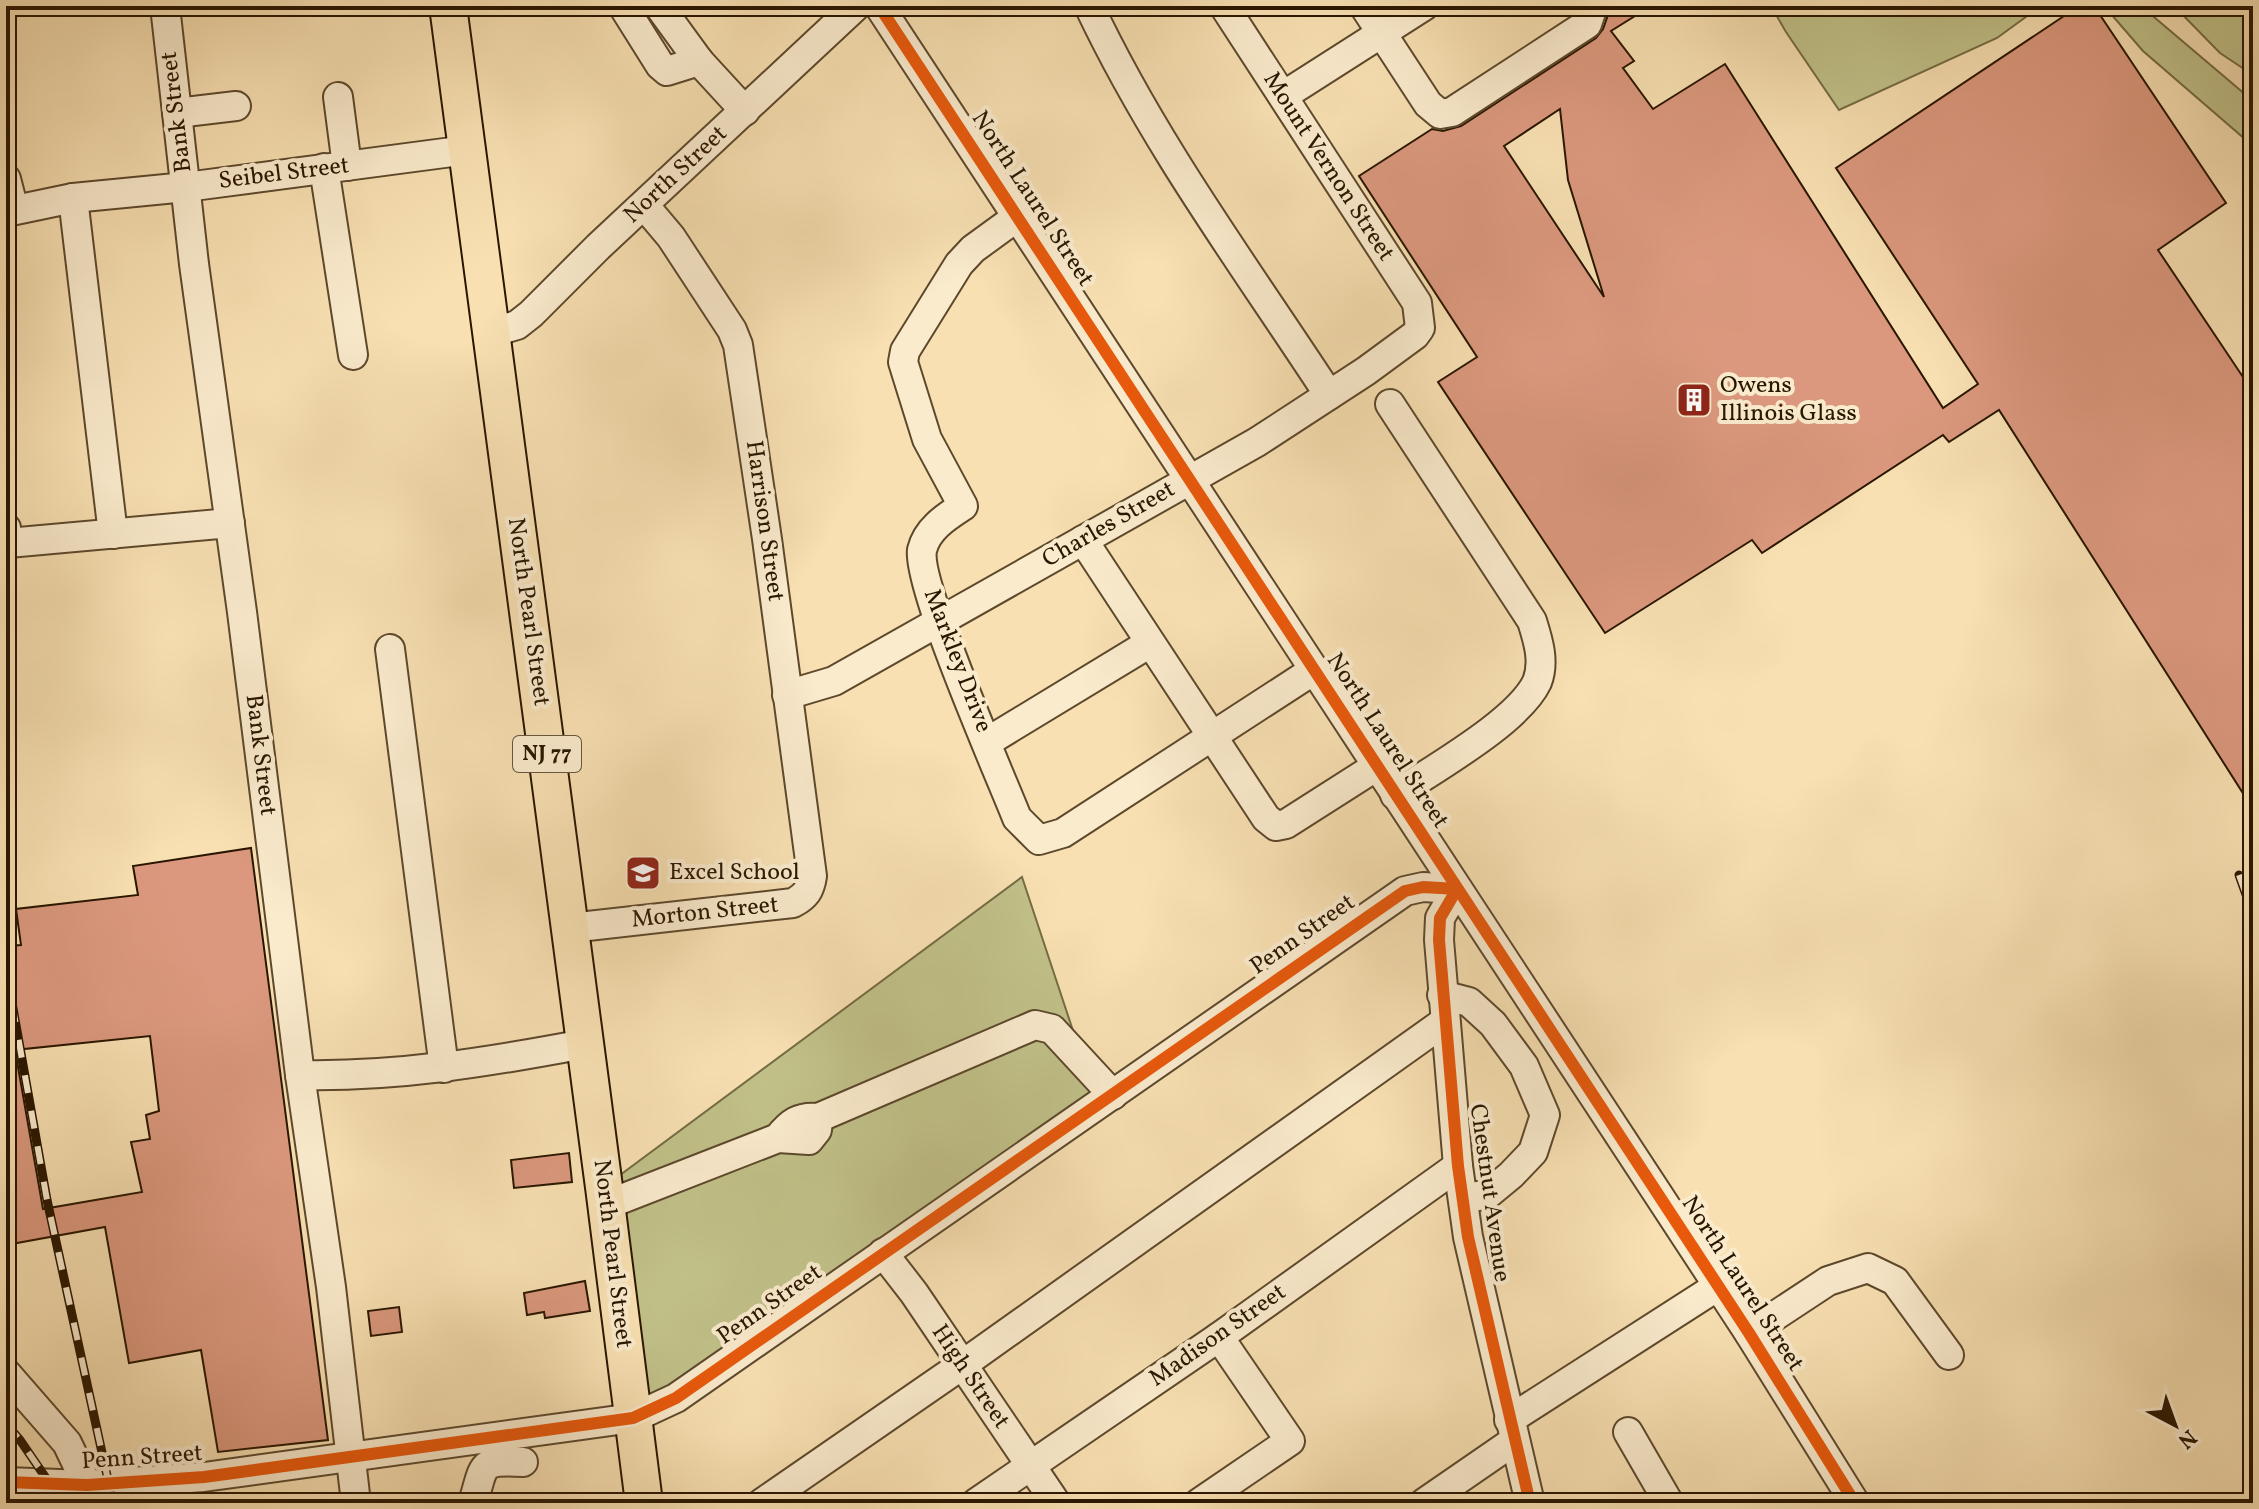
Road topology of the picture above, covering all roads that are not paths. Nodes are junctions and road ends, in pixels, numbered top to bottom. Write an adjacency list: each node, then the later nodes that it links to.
1 (165, 6): 18 (street, Bank Street)
2 (448, 6): 19 (main road, North Pearl Street / NJ 77)
3 (623, 6): 13 (street)
4 (659, 6): 13 (street)
5 (856, 6): 17 (street, North Street)
6 (879, 6): 26 (street, North Laurel Street)
7 (1089, 6): 30 (street)
8 (1224, 6): 14 (street, Mount Vernon Street)
9 (1364, 6): 12 (street)
10 (1424, 6): 12 (street)
11 (1593, 6): 12 (street)
12 (1382, 33): 14 (street)
13 (699, 61): 17 (street)
14 (1283, 96): 27 (street, Mount Vernon Street)
15 (338, 97): 20 (street)
16 (236, 106): 18 (street)
17 (745, 111): 24 (street, North Street)
18 (177, 113): 22 (street, Bank Street)
19 (467, 150): 20 (street, Seibel Street); 28 (main road, North Pearl Street / NJ 77)
20 (336, 167): 22 (street, Seibel Street); 29 (street)
21 (6, 179): 25 (street)
22 (186, 187): 23 (street, Seibel Street); 33 (street, Bank Street)
23 (73, 198): 25 (street, Seibel Street); 34 (street)
24 (644, 205): 28 (street, North Street); 41 (street, Harrison Street)
25 (10, 211)
26 (1017, 217): 32 (street, North Laurel Street); 37 (street, Markley Drive)
27 (1418, 331): 30 (street, Charles Street)
28 (490, 333): 48 (main road, North Pearl Street / NJ 77)
29 (353, 355)
30 (1329, 395): 32 (street, Charles Street)
31 (1390, 404): 45 (street)
32 (1190, 479): 36 (street, Charles Street); 40 (street, North Laurel Street)
33 (230, 523): 34 (street); 52 (street, Bank Street)
34 (113, 534): 35 (street)
35 (7, 538)
36 (1083, 540): 37 (street, Charles Street); 38 (street)
37 (939, 621): 41 (street, Charles Street); 43 (street, Markley Drive)
38 (1150, 643): 42 (street); 43 (street)
39 (390, 649): 51 (street)
40 (1314, 670): 42 (street, Markley Drive); 44 (street, North Laurel Street)
41 (787, 695): 46 (street, Harrison Street)
42 (1211, 736): 43 (street, Markley Drive); 44 (street)
43 (987, 742)
44 (1377, 766): 45 (street, North Laurel Street)
45 (1395, 795): 47 (street, North Laurel Street)
46 (810, 864): 48 (street, Morton Street)
47 (1457, 889): 49 (street, Chestnut Avenue); 53 (street, Penn Street); 58 (street, North Laurel Street)
48 (570, 928): 50 (main road, North Pearl Street / NJ 77)
49 (1443, 1008): 54 (street, Chestnut Avenue); 55 (street); 62 (street)
50 (584, 1044): 51 (street); 56 (main road, North Pearl Street / NJ 77)
51 (444, 1068): 52 (street)
52 (300, 1075): 67 (street, Bank Street)
53 (1113, 1095): 56 (street); 57 (street, Penn Street)
54 (1458, 1166): 55 (street, Chestnut Avenue); 60 (street, Madison Street)
55 (1463, 1199): 65 (street, Chestnut Avenue)
56 (606, 1205): 64 (main road, North Pearl Street / NJ 77)
57 (883, 1253): 62 (street, High Street); 64 (street, Penn Street)
58 (1718, 1286): 59 (street, North Laurel Street); 65 (street)
59 (1749, 1333): 61 (street); 82 (street, North Laurel Street)
60 (1219, 1337): 69 (street, Madison Street); 78 (street)
61 (1949, 1355)
62 (962, 1365): 69 (street, High Street); 75 (street)
63 (6, 1373): 71 (street)
64 (633, 1418): 67 (street, Penn Street); 74 (main road, North Pearl Street / NJ 77)
65 (1512, 1430): 79 (street); 80 (street, Chestnut Avenue)
66 (1628, 1432): 81 (street)
67 (350, 1457): 71 (street, Penn Street); 72 (street, Bank Street)
68 (523, 1462): 73 (street)
69 (1030, 1466): 76 (street, Madison Street); 77 (street, High Street)
70 (6, 1482): 71 (street, Penn Street)
71 (87, 1485)
72 (356, 1503)
73 (473, 1503)
74 (644, 1503)
75 (762, 1503)
76 (976, 1503)
77 (1056, 1503)
78 (1199, 1503)
79 (1424, 1503)
80 (1530, 1503)
81 (1669, 1503)
82 (1855, 1503)

